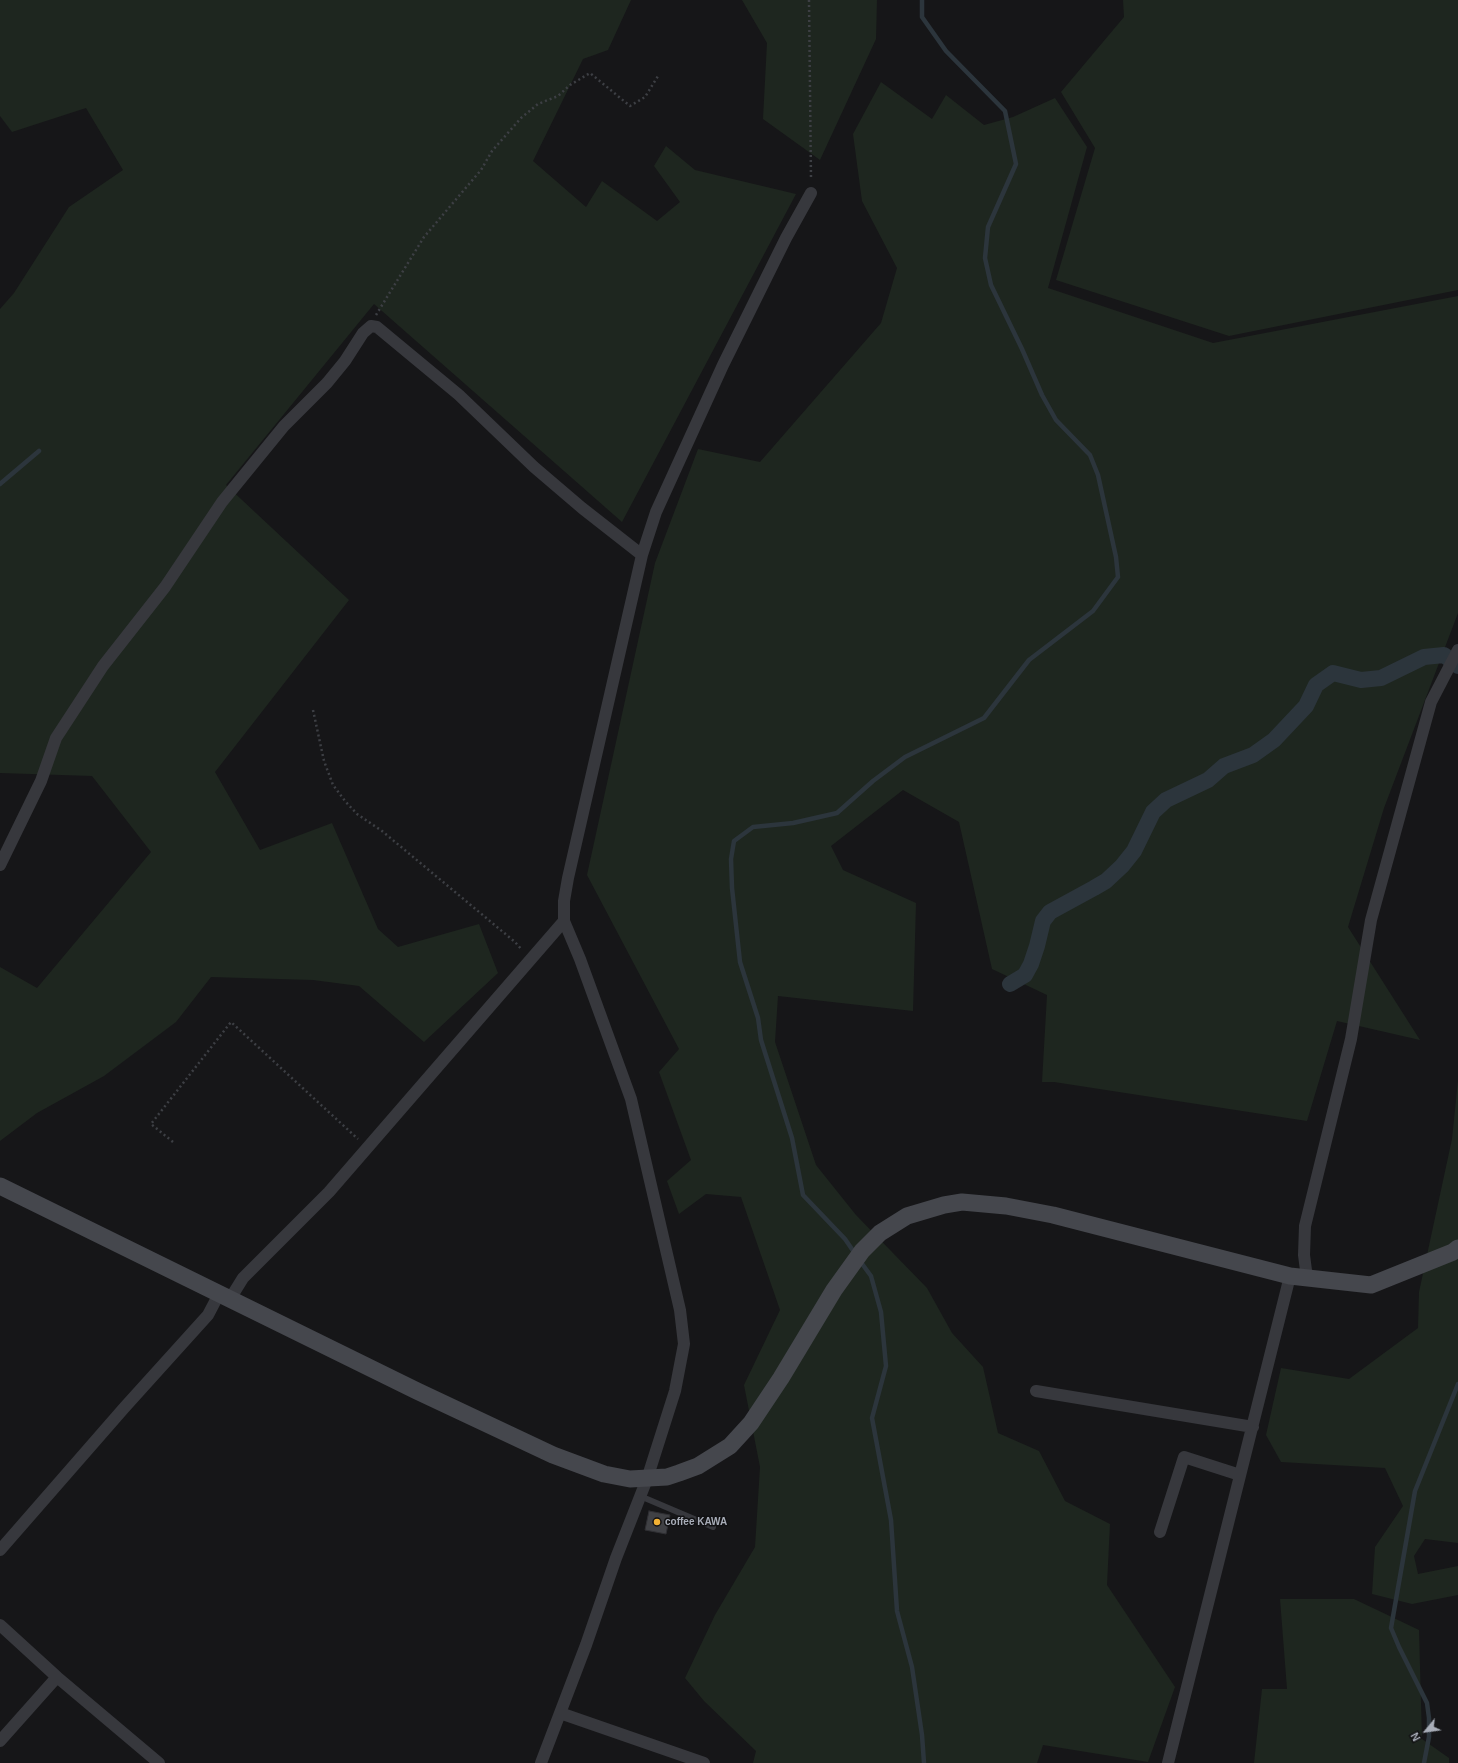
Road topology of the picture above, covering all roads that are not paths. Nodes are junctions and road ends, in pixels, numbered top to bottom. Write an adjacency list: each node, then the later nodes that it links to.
1 (811, 193): 2 (street)
2 (642, 555): 4 (street); 5 (street)
3 (1458, 650): 8 (street)
4 (0, 865)
5 (564, 921): 9 (street); 13 (street)
6 (0, 1186): 9 (street)
7 (1458, 1248): 8 (street)
8 (1298, 1277): 11 (street); 13 (street)
9 (225, 1297): 13 (street); 17 (street)
10 (1036, 1391): 11 (street)
11 (1253, 1427): 12 (street)
12 (1240, 1475): 16 (street); 25 (street)
13 (647, 1479): 14 (street)
14 (640, 1496): 15 (lane); 20 (street)
15 (713, 1527)
16 (1160, 1532)
17 (0, 1550)
18 (0, 1625): 19 (street)
19 (57, 1678): 21 (street); 22 (street)
20 (560, 1713): 23 (street); 24 (street)
21 (0, 1741)
22 (159, 1763)
23 (541, 1763)
24 (704, 1763)
25 (1168, 1763)

